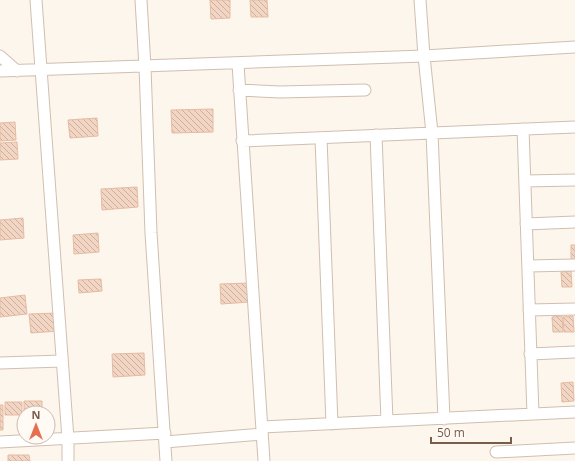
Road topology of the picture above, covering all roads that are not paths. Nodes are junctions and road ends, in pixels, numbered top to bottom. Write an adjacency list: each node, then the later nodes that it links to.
1 (36, 0): 9 (street)
2 (141, 0): 8 (street)
3 (420, 0): 6 (street)
4 (575, 47): 6 (street)
5 (0, 56): 11 (street)
6 (424, 56): 7 (street); 16 (street)
7 (238, 64): 8 (street); 12 (street)
8 (145, 67): 9 (street); 38 (street)
9 (41, 70): 11 (street); 30 (street)
10 (0, 71): 11 (street)
11 (17, 72)
12 (239, 90): 13 (street); 19 (street)
13 (365, 90)
14 (575, 126): 15 (street)
15 (523, 129): 16 (street); 20 (street)
16 (432, 133): 17 (street); 34 (street)
17 (376, 135): 18 (street); 35 (street)
18 (321, 138): 19 (street); 36 (street)
19 (242, 141): 37 (street)
20 (525, 180): 21 (street); 23 (street)
21 (575, 180)
22 (575, 222): 23 (street)
23 (526, 224): 25 (street)
24 (575, 265): 25 (street)
25 (528, 266): 27 (street)
26 (575, 309): 27 (street)
27 (529, 310): 29 (street)
28 (575, 352): 29 (street)
29 (530, 354): 33 (street)
30 (62, 361): 31 (street); 39 (street)
31 (0, 363)
32 (575, 412): 33 (street)
33 (532, 414): 34 (street)
34 (444, 419): 35 (street)
35 (387, 421): 36 (street)
36 (332, 424): 37 (street)
37 (262, 431): 38 (street); 45 (street)
38 (165, 438): 39 (street); 44 (street)
39 (68, 439): 40 (street); 43 (street)
40 (0, 442)
41 (575, 448): 42 (street)
42 (496, 452)
43 (68, 461)
44 (166, 461)
45 (264, 461)

